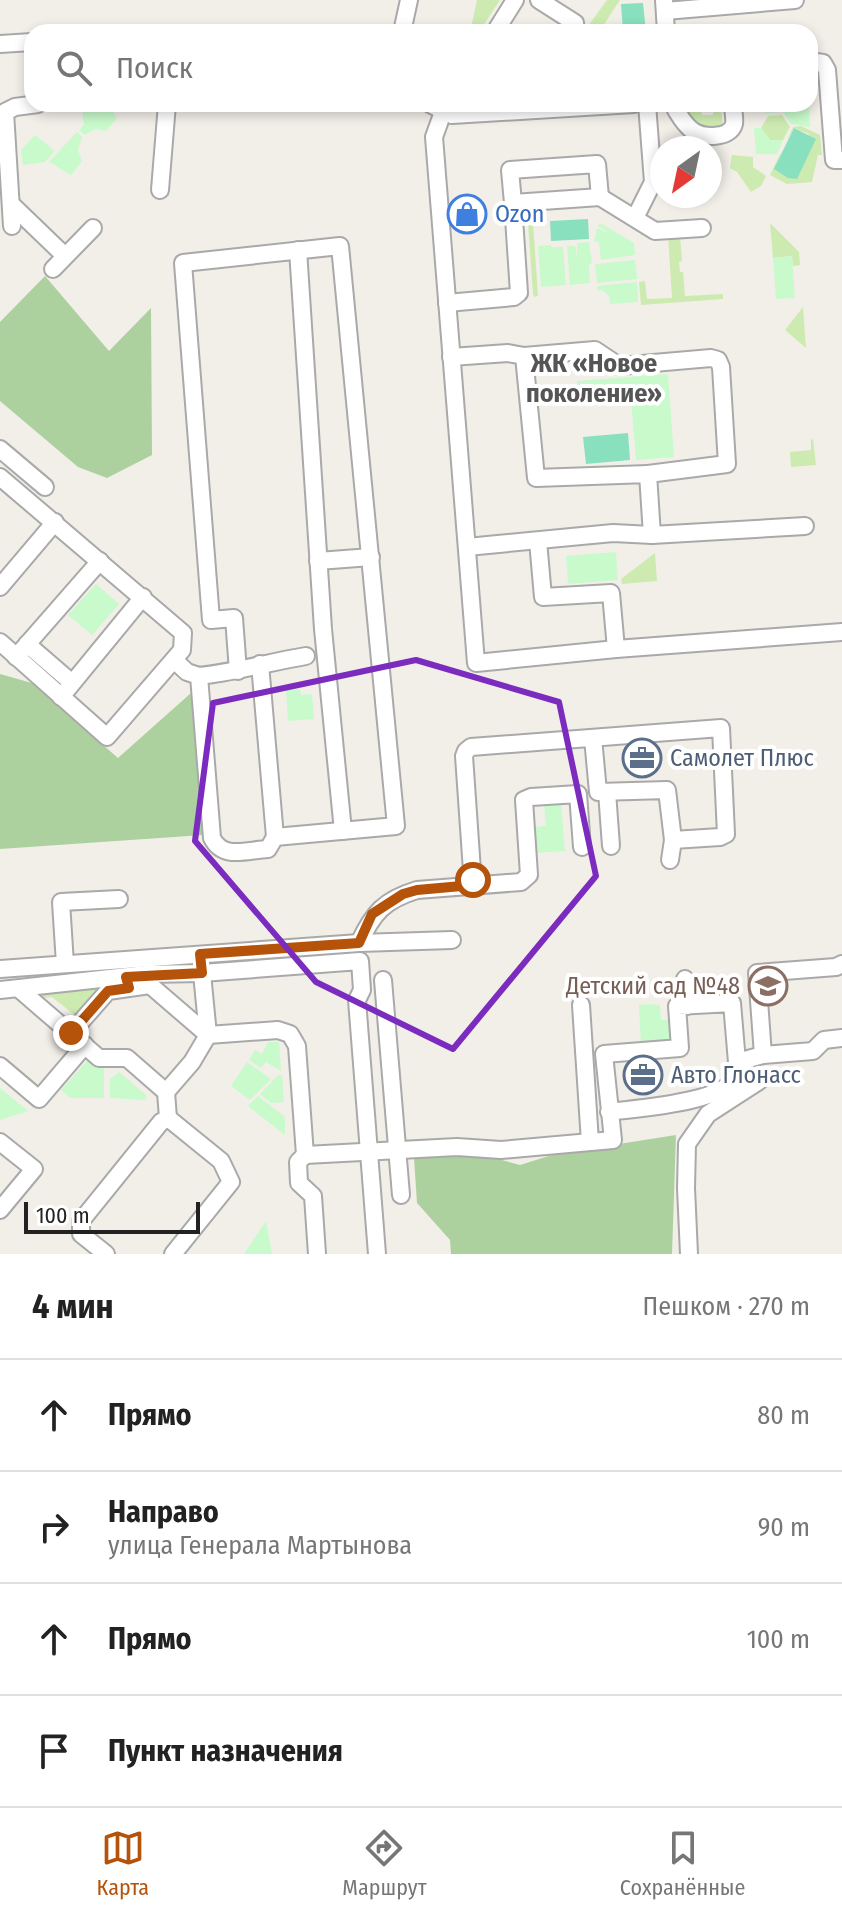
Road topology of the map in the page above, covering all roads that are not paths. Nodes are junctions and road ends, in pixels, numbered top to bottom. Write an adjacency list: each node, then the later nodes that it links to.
1 (409, 0): 6 (street)
2 (515, 0): 7 (street)
3 (539, 0): 8 (street)
4 (795, 0): 5 (street)
5 (664, 6)
6 (404, 24)
7 (500, 24)
8 (575, 24)
9 (24, 42): 10 (street)
10 (0, 44)
11 (818, 62): 18 (street)
12 (24, 106): 22 (street)
13 (166, 112): 19 (street)
14 (443, 112): 30 (street)
15 (648, 112): 23 (street)
16 (679, 112): 17 (street)
17 (733, 112)
18 (842, 160)
19 (160, 190)
20 (600, 197): 21 (street); 21 (street); 23 (street)
21 (513, 203): 30 (street)
22 (11, 204): 24 (street); 28 (street)
23 (635, 218): 26 (street)
24 (12, 226)
25 (93, 228): 28 (street)
26 (702, 228)
27 (298, 250): 42 (street); 44 (street); 55 (street)
28 (65, 256): 29 (street)
29 (53, 269)
30 (447, 303): 32 (street)
31 (524, 356): 32 (street); 34 (street); 34 (street)
32 (451, 357): 41 (street)
33 (0, 449): 36 (street)
34 (648, 474): 39 (street)
35 (0, 477): 37 (street)
36 (45, 487)
37 (55, 522): 43 (street); 45 (street)
38 (805, 526): 39 (street)
39 (652, 535): 40 (street)
40 (538, 541): 41 (street); 50 (street)
41 (467, 547): 50 (street)
42 (371, 557): 44 (street); 61 (street)
43 (100, 561): 46 (street); 49 (street)
44 (318, 561): 61 (street)
45 (0, 587)
46 (143, 597): 53 (street); 57 (street)
47 (842, 632): 50 (street)
48 (0, 642): 52 (street)
49 (27, 644): 52 (street); 57 (street)
50 (616, 649)
51 (306, 656): 54 (street)
52 (16, 657): 58 (street)
53 (174, 660): 56 (street); 58 (street)
54 (260, 664): 55 (street); 62 (street)
55 (238, 671): 56 (street)
56 (199, 676): 62 (street)
57 (71, 682): 58 (street)
58 (61, 697)
59 (593, 738): 60 (street); 63 (street); 67 (street)
60 (607, 792): 63 (street); 64 (street)
61 (343, 831): 62 (street)
62 (275, 837)
63 (673, 840): 66 (street)
64 (611, 846)
65 (582, 847): 67 (street)
66 (670, 860)
67 (473, 885): 70 (street)
68 (119, 899): 72 (street)
69 (452, 940): 70 (street)
70 (359, 943): 71 (street)
71 (200, 954): 72 (street); 75 (street)
72 (65, 964): 74 (street)
73 (842, 964): 87 (street)
74 (0, 969)
75 (202, 973): 78 (street); 84 (street); 97 (street)
76 (685, 979): 82 (street)
77 (383, 980): 96 (street)
78 (128, 982): 79 (street); 83 (street); 84 (street)
79 (19, 989): 80 (street); 83 (street)
80 (0, 990)
81 (581, 1005): 95 (street)
82 (687, 1006): 88 (street); 92 (street)
83 (71, 1033): 86 (street)
84 (208, 1035): 91 (street); 98 (street)
85 (842, 1038): 87 (street)
86 (85, 1045): 89 (street); 91 (street)
87 (763, 1055): 88 (street)
88 (737, 1062): 92 (street)
89 (0, 1066)
90 (759, 1081): 105 (street)
91 (166, 1092): 93 (street)
92 (609, 1112): 95 (street)
93 (168, 1118): 101 (street); 102 (street)
94 (0, 1142): 100 (street)
95 (590, 1142): 96 (street)
96 (397, 1149): 97 (street); 99 (street)
97 (369, 1151): 98 (street); 104 (street)
98 (305, 1155): 103 (street)
99 (401, 1195)
100 (0, 1210)
101 (106, 1254)
102 (173, 1254)
103 (317, 1254)
104 (377, 1254)
105 (689, 1254)

